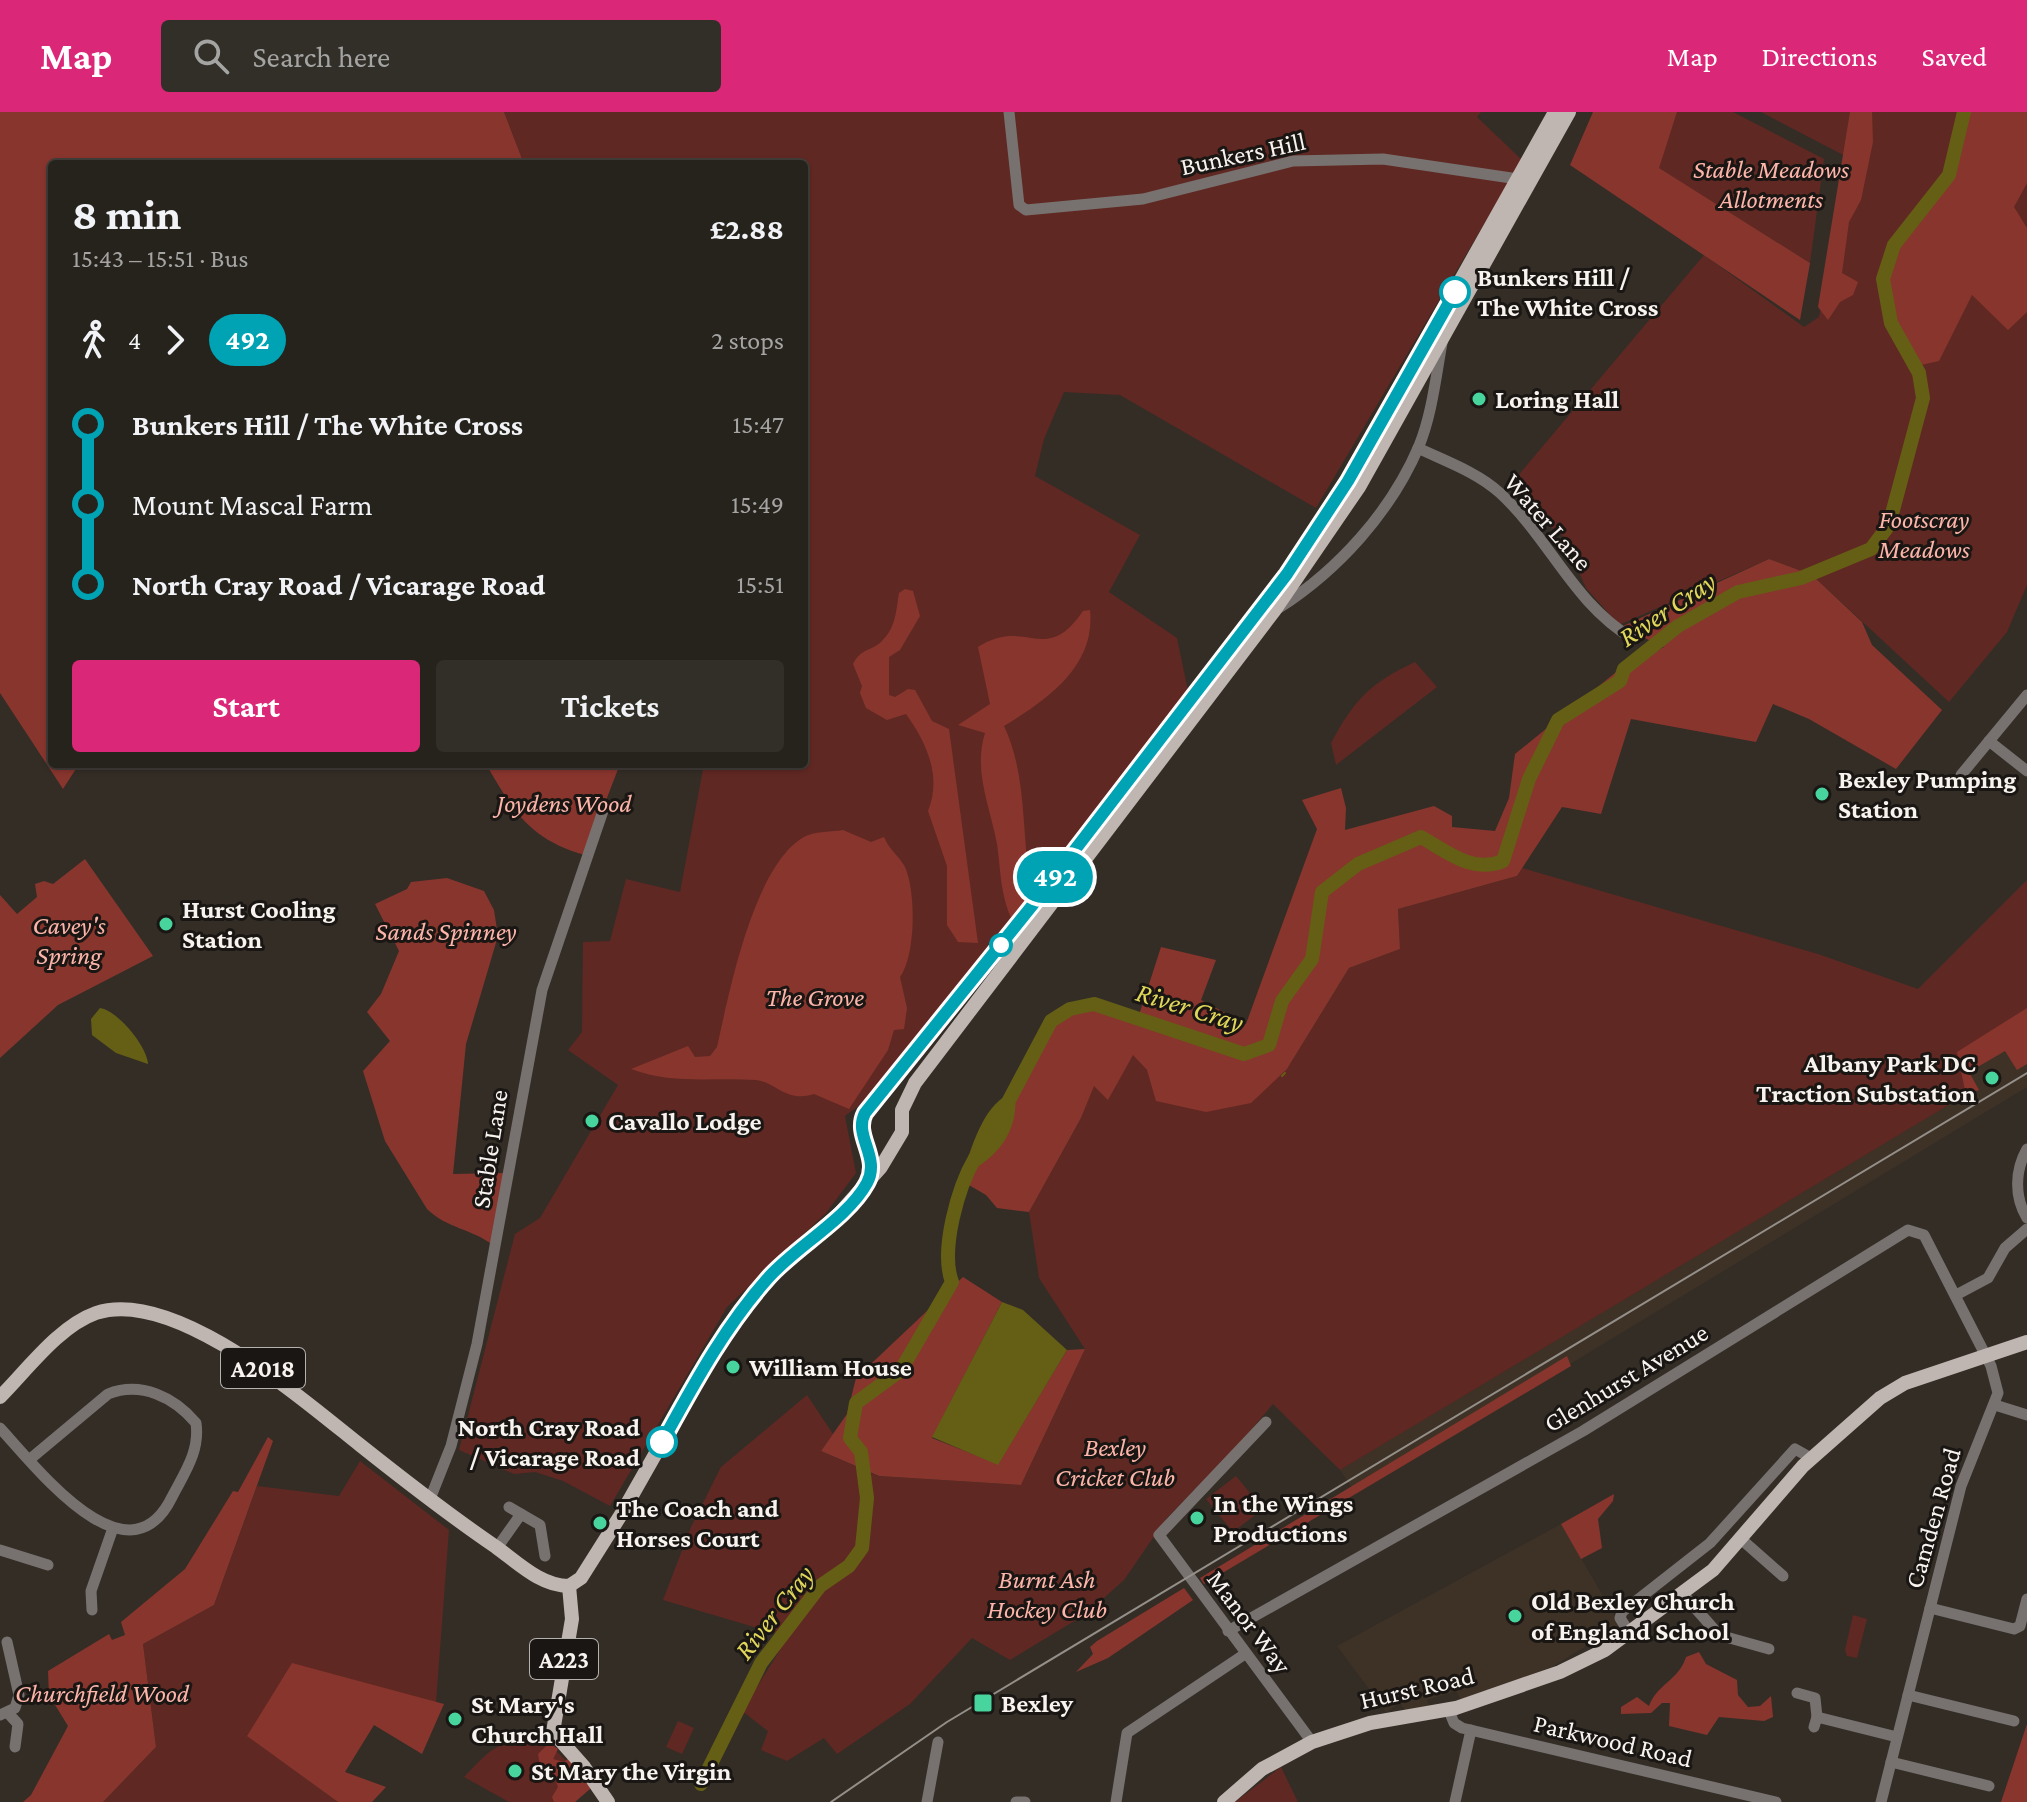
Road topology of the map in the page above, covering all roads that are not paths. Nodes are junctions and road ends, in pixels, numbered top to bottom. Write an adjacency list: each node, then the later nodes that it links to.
1 (1009, 112): 3 (street, Bunkers Hill)
2 (1566, 114): 3 (main road); 4 (main road)
3 (1518, 179): 13 (main road)
4 (1444, 335): 5 (street); 6 (main road)
5 (1418, 448): 6 (street); 7 (street, Water Lane)
6 (1274, 611): 14 (main road)
7 (1633, 639)
8 (2027, 695): 9 (street)
9 (1989, 741): 10 (street); 11 (street)
10 (2027, 771)
11 (1961, 775)
12 (604, 808): 31 (street, Stable Lane)
13 (870, 1108): 14 (main road); 15 (main road)
14 (903, 1121): 16 (main road)
15 (864, 1138): 16 (main road); 18 (main road)
16 (893, 1145): 18 (main road)
17 (2027, 1149): 19 (street)
18 (868, 1183): 41 (main road)
19 (2027, 1218)
20 (2027, 1229): 21 (street)
21 (1956, 1295): 23 (street, Glenhurst Avenue); 46 (street, Glenhurst Avenue)
22 (2027, 1342): 23 (main road, Hurst Road)
23 (1984, 1358): 25 (street); 29 (main road, Hurst Road)
24 (0, 1397): 31 (main road, A2018)
25 (1995, 1405): 26 (street); 44 (street, Camden Road)
26 (2027, 1415)
27 (1266, 1422): 46 (street, Manor Way)
28 (0, 1428): 30 (street)
29 (1811, 1458): 35 (main road, Hurst Road); 47 (street, Hurst Road)
30 (29, 1460): 34 (street); 34 (street)
31 (430, 1499): 36 (main road, A2018)
32 (509, 1507): 33 (street)
33 (521, 1514): 36 (street); 38 (street)
34 (113, 1528): 45 (street)
35 (1741, 1539): 40 (street); 42 (main road, Hurst Road)
36 (497, 1548): 41 (main road, A2018)
37 (0, 1550): 39 (street)
38 (545, 1556)
39 (48, 1565)
40 (1783, 1576)
41 (569, 1586): 63 (main road, A223)
42 (1682, 1593): 47 (main road, Hurst Road); 49 (street)
43 (2027, 1599): 44 (street)
44 (1930, 1608): 52 (street, Camden Road)
45 (92, 1610)
46 (1228, 1631): 50 (street, Manor Way)
47 (1630, 1634): 53 (main road, Hurst Road)
48 (7, 1642): 54 (street)
49 (1769, 1649)
50 (1245, 1654): 59 (street, Manor Way); 67 (street)
51 (1797, 1693): 57 (street)
52 (1908, 1695): 55 (street); 57 (street, Camden Road)
53 (1449, 1711): 56 (street, Parkwood Road); 59 (main road, Hurst Road)
54 (4, 1714): 60 (street)
55 (2014, 1721)
56 (1471, 1730): 69 (street); 70 (street, Parkwood Road)
57 (1897, 1737): 61 (street, Camden Road)
58 (938, 1742): 64 (street)
59 (1312, 1742): 68 (main road, Hurst Road)
60 (15, 1747)
61 (1891, 1762): 62 (street); 71 (street, Camden Road)
62 (1989, 1786)
63 (608, 1802)
64 (927, 1802)
65 (1016, 1802): 66 (street)
66 (1025, 1802)
67 (1116, 1802)
68 (1224, 1802)
69 (1455, 1802)
70 (1776, 1802)
71 (1881, 1802)

